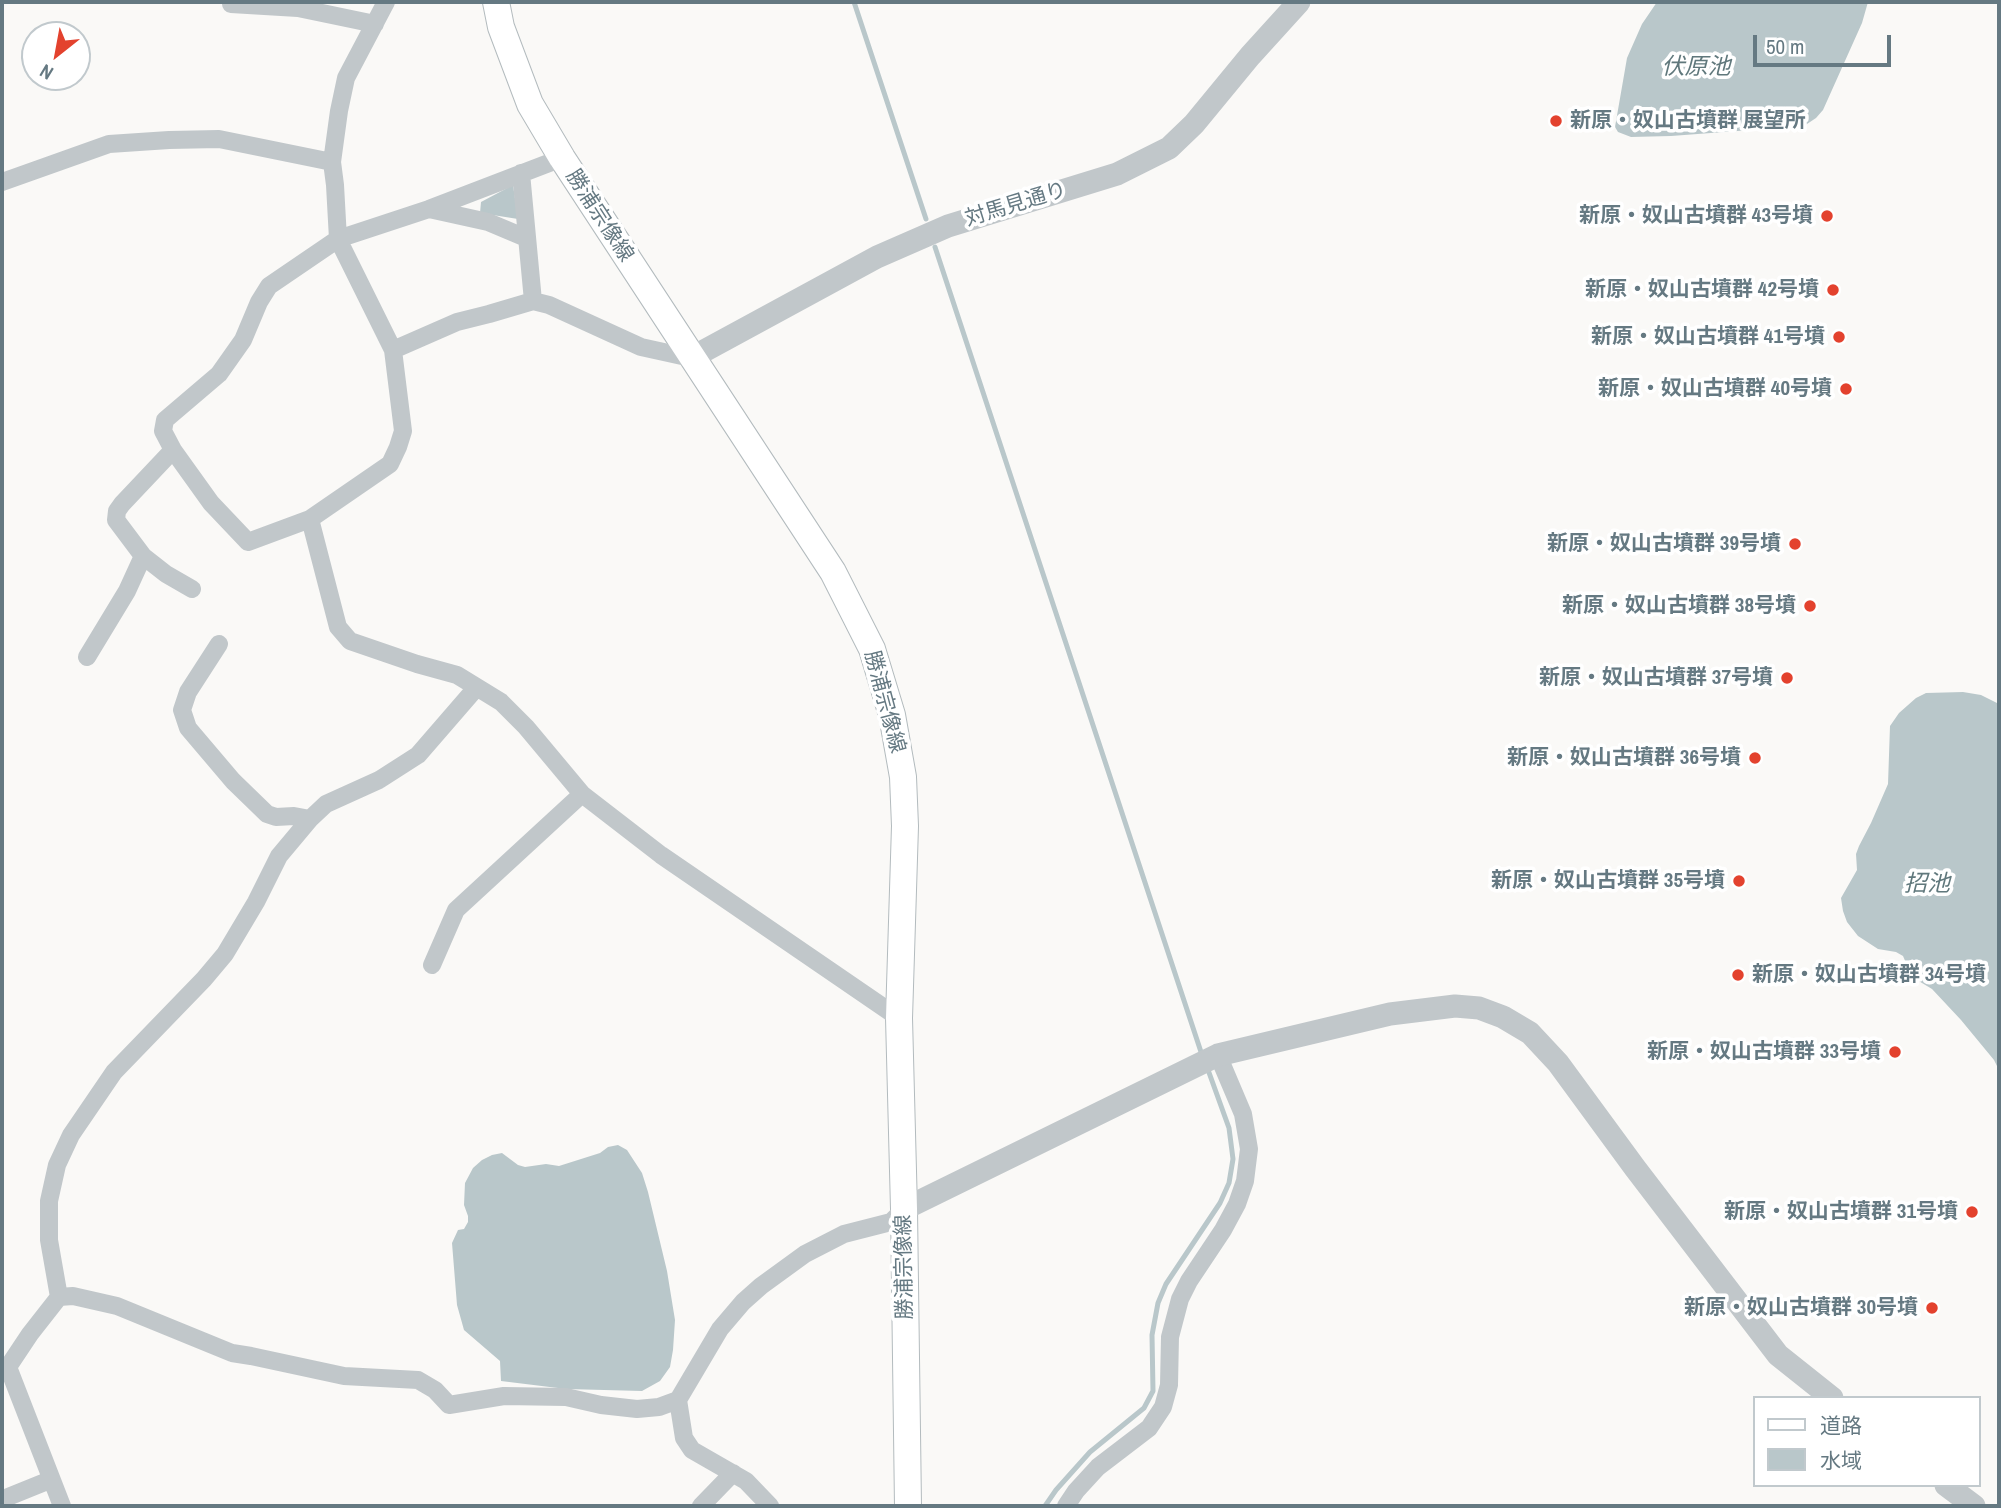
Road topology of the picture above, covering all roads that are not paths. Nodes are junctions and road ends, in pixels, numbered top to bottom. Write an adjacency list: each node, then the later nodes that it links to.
1 (386, 2): 5 (street)
2 (496, 2): 6 (main road, 勝浦宗像線)
3 (1300, 2): 15 (street, 対馬見通り)
4 (231, 4): 5 (street)
5 (375, 24): 7 (street)
6 (562, 158): 8 (street); 15 (main road, 勝浦宗像線)
7 (332, 162): 9 (street); 12 (street)
8 (521, 173): 10 (street); 11 (street)
9 (2, 182)
10 (429, 209): 11 (street); 12 (street)
11 (526, 238): 13 (street)
12 (338, 239): 14 (street); 16 (street)
13 (533, 301): 14 (street); 15 (street)
14 (393, 350): 17 (street)
15 (691, 358): 26 (main road, 勝浦宗像線)
16 (173, 450): 17 (street); 18 (street)
17 (310, 519): 22 (street)
18 (143, 556): 19 (street); 21 (street)
19 (192, 589)
20 (219, 644): 24 (street)
21 (87, 657)
22 (476, 688): 23 (street); 24 (street)
23 (582, 794): 25 (street); 26 (street)
24 (310, 820): 29 (street)
25 (432, 965)
26 (900, 1018): 28 (main road, 勝浦宗像線)
27 (1208, 1059): 28 (street); 31 (street); 41 (street)
28 (904, 1209): 32 (street); 40 (main road, 勝浦宗像線)
29 (59, 1297): 30 (street); 32 (street)
30 (5, 1370): 34 (street)
31 (1830, 1396)
32 (678, 1400): 33 (street)
33 (733, 1473): 38 (street); 39 (street)
34 (51, 1480): 36 (street); 37 (street)
35 (1949, 1487): 42 (street)
36 (2, 1505)
37 (62, 1506)
38 (701, 1506)
39 (770, 1506)
40 (908, 1506)
41 (1066, 1506)
42 (1974, 1506)

